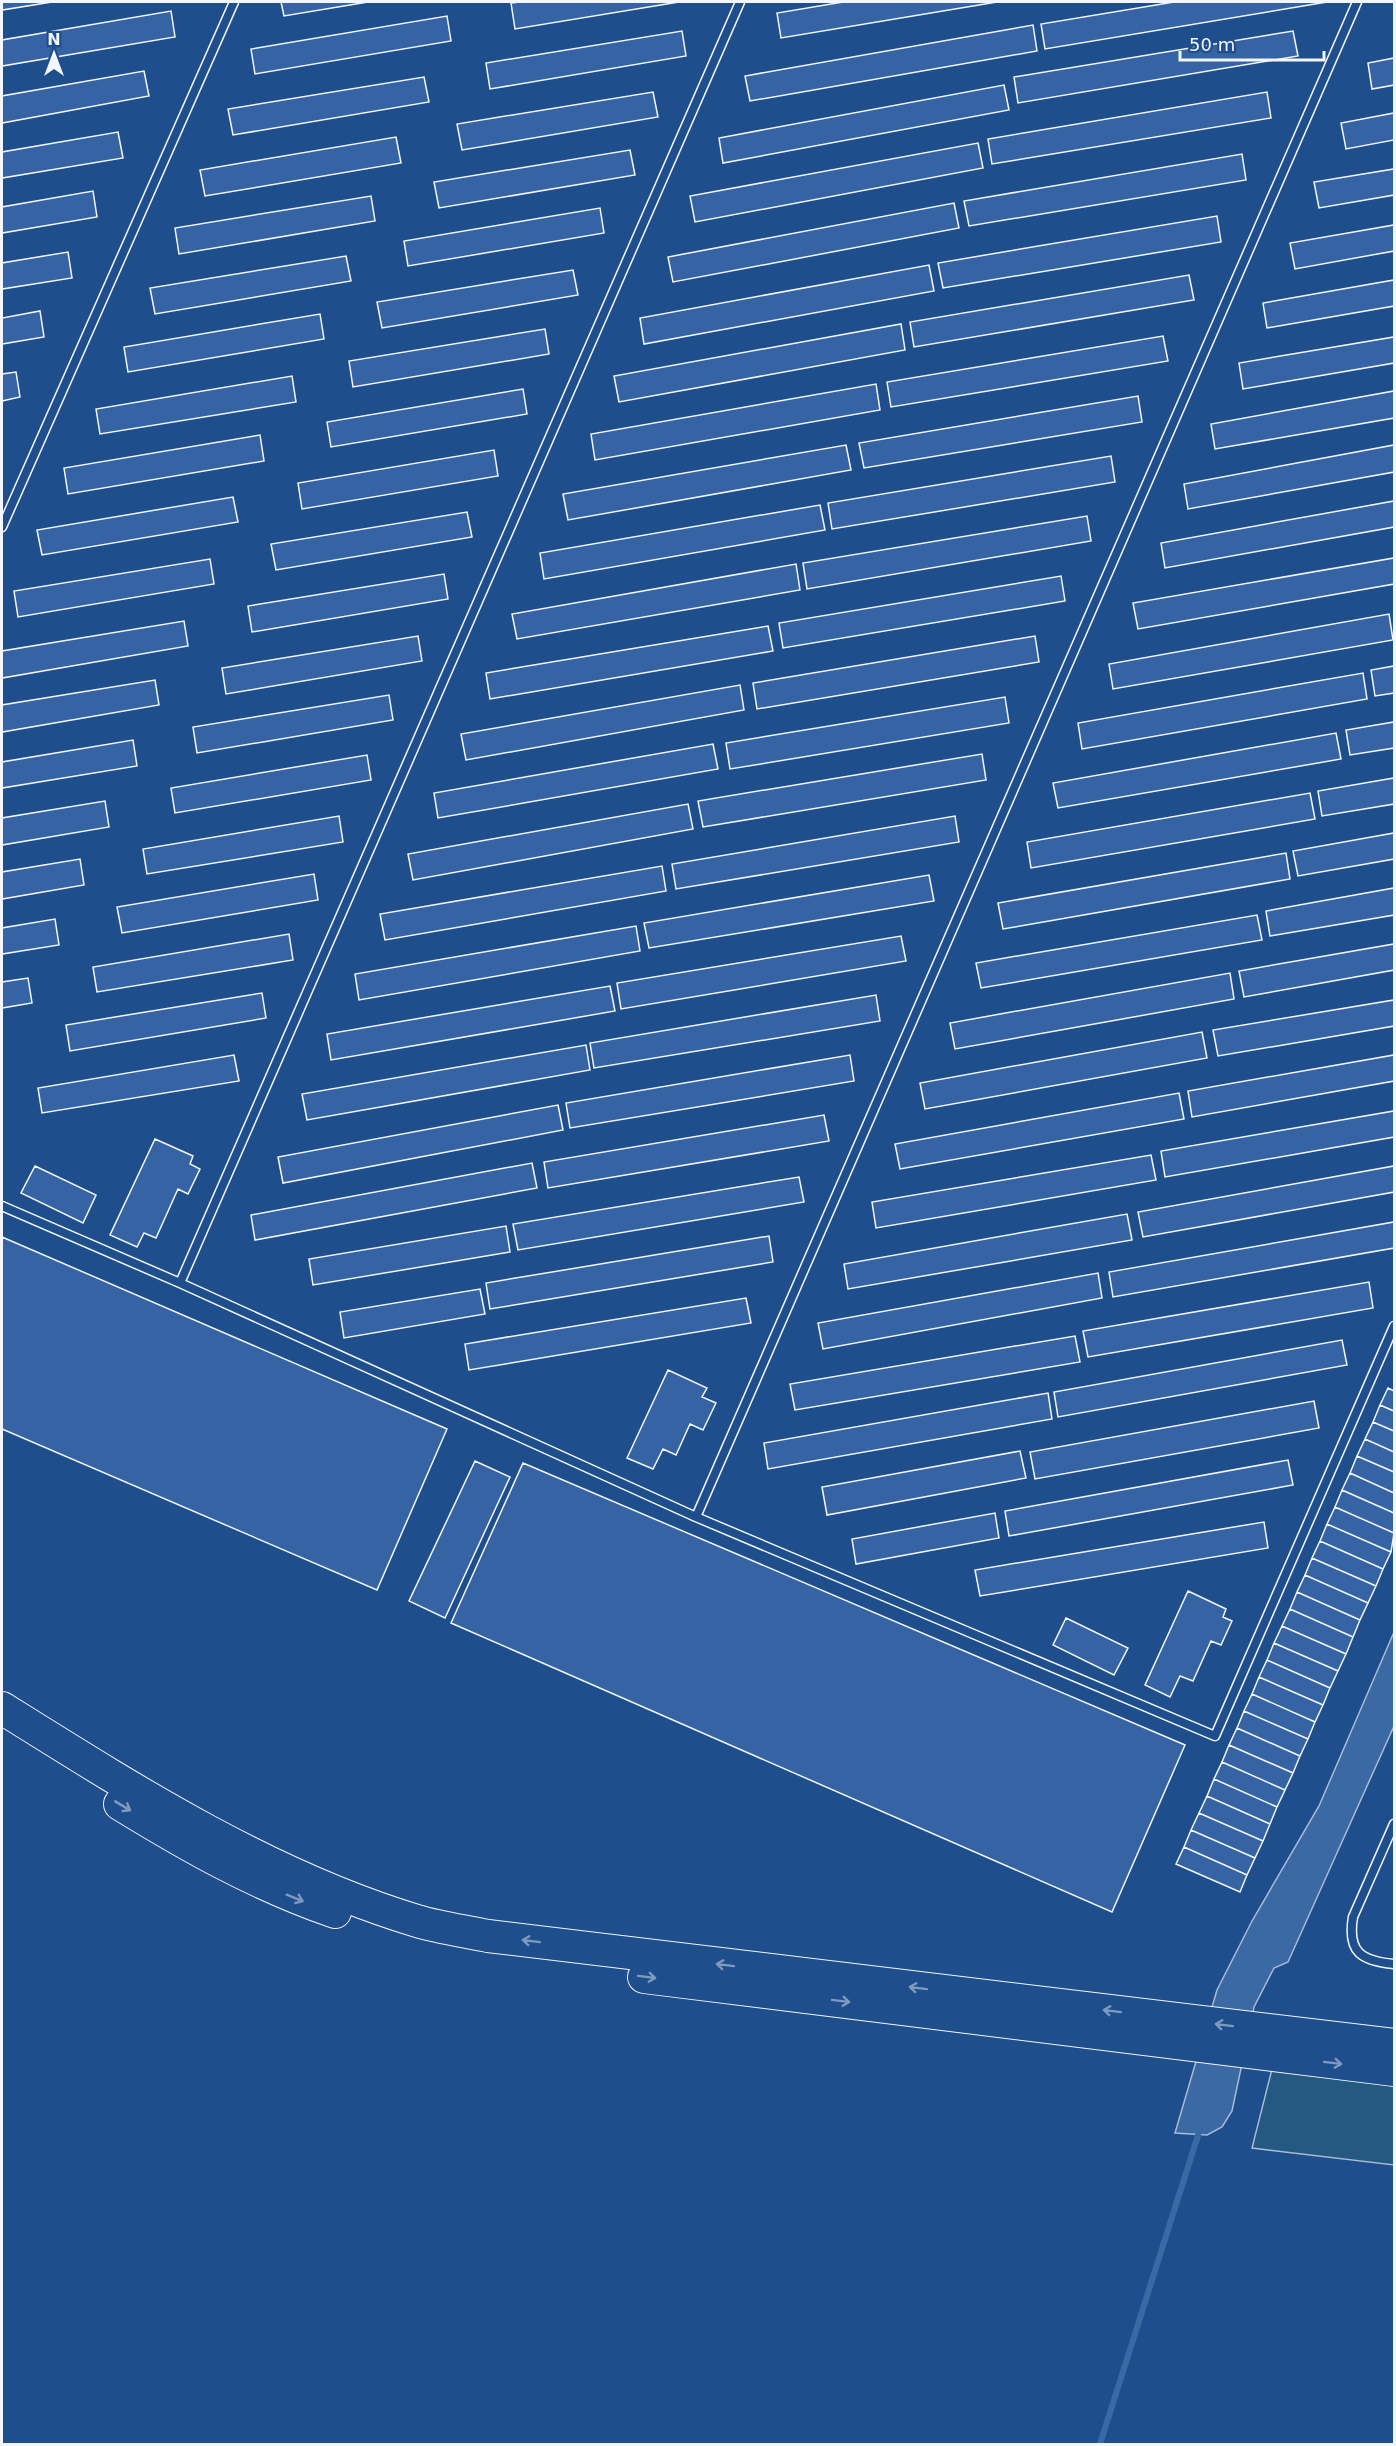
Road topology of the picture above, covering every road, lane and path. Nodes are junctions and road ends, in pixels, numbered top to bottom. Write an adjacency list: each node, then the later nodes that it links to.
1 (234, 2): 4 (lane)
2 (740, 2): 6 (lane)
3 (1357, 2): 8 (lane)
4 (2, 527)
5 (2, 1206): 6 (lane)
6 (180, 1282): 8 (lane)
7 (1395, 1326): 8 (lane)
8 (696, 1517)
9 (2, 1708): 13 (highway, one-way to 9)
10 (2, 1731): 13 (highway, one-way to 13)
11 (1395, 1824): 12 (lane)
12 (1395, 1964)
13 (1169, 2030): 14 (highway)
14 (1276, 2044): 15 (highway); 16 (highway, one-way to 16)
15 (1395, 2045)
16 (1395, 2070)

